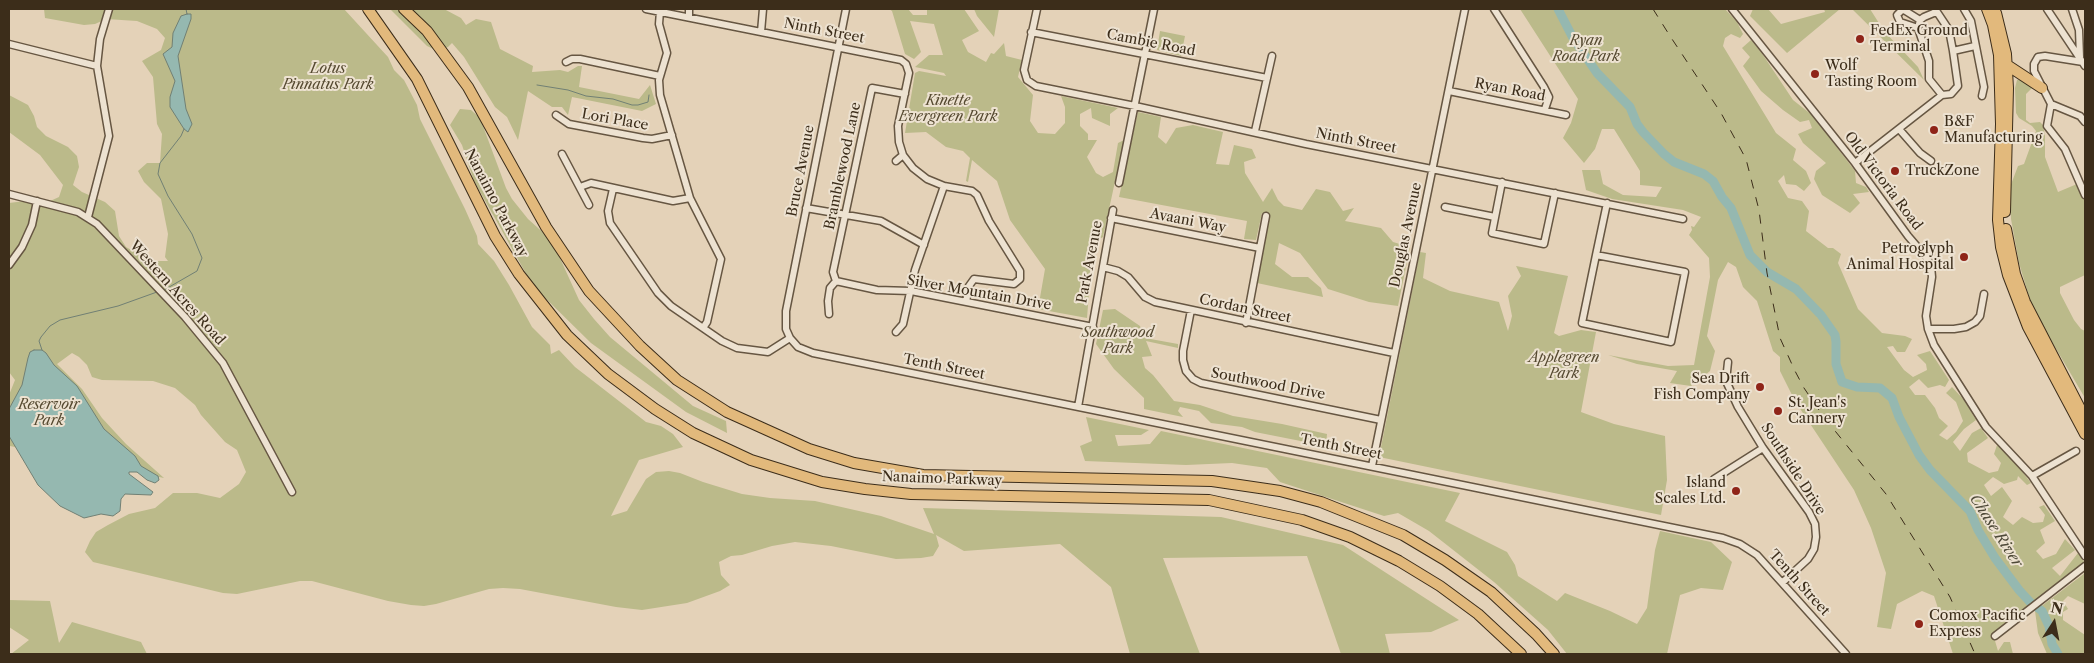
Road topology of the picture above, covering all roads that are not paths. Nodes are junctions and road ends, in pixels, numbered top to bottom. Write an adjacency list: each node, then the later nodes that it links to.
1 (109, 9): 34 (street)
2 (368, 9): 111 (highway, Nanaimo Parkway)
3 (404, 9): 112 (highway, Nanaimo Parkway)
4 (646, 9): 19 (street, Ninth Street)
5 (689, 9): 20 (street)
6 (763, 9): 23 (street)
7 (846, 9): 27 (street, Bruce Avenue)
8 (1036, 9): 24 (street)
9 (1154, 9): 29 (street)
10 (1465, 9): 38 (street, Douglas Avenue)
11 (1494, 9): 44 (street)
12 (1732, 9): 55 (street, Old Victoria Road)
13 (1964, 9): 26 (street)
14 (1987, 9): 100 (highway)
15 (1994, 9): 33 (highway)
16 (2047, 9): 32 (street)
17 (2072, 9): 32 (street)
18 (1936, 10): 21 (street); 28 (street)
19 (660, 12): 20 (street, Ninth Street); 35 (street)
20 (689, 17): 23 (street, Ninth Street)
21 (1920, 20): 22 (street); 22 (street)
22 (1918, 28): 40 (street)
23 (762, 32): 27 (street, Ninth Street)
24 (1031, 32): 29 (street, Cambie Road); 43 (street, Ninth Street)
25 (9, 44): 34 (street)
26 (1975, 46): 28 (street); 41 (street)
27 (838, 47): 39 (street, Ninth Street); 70 (street, Bruce Avenue)
28 (1953, 51): 40 (street)
29 (1145, 54): 36 (street, Cambie Road); 43 (street)
30 (1272, 56): 36 (street)
31 (566, 62): 35 (street)
32 (2083, 62): 37 (street)
33 (2007, 65): 37 (highway); 98 (highway)
34 (97, 66): 74 (street)
35 (660, 76): 50 (street)
36 (1267, 78): 49 (street)
37 (2042, 88): 42 (street)
38 (1449, 90): 44 (street, Ryan Road); 56 (street, Douglas Avenue)
39 (905, 94): 52 (street); 72 (street, Bramblewood Lane)
40 (1942, 95): 48 (street)
41 (1982, 96)
42 (2050, 104): 47 (street); 64 (street)
43 (1135, 106): 49 (street, Ninth Street); 58 (street)
44 (1546, 109): 46 (street, Ryan Road)
45 (556, 115): 50 (street, Lori Place)
46 (1566, 115)
47 (2085, 122)
48 (1899, 129): 54 (street); 55 (street)
49 (1255, 131): 56 (street, Ninth Street)
50 (672, 135): 65 (street)
51 (562, 154): 60 (street)
52 (903, 155): 53 (street); 59 (street)
53 (896, 161)
54 (1931, 162)
55 (1855, 163): 92 (street, Old Victoria Road)
56 (1433, 169): 57 (street, Ninth Street); 95 (street, Douglas Avenue)
57 (1502, 182): 62 (street, Ninth Street); 75 (street)
58 (1119, 183)
59 (944, 186): 78 (street); 86 (street)
60 (580, 188): 61 (street); 68 (street)
61 (613, 189): 65 (street); 91 (street)
62 (1555, 193): 67 (street, Ninth Street); 75 (street)
63 (9, 194): 66 (street, Western Acres Road)
64 (2085, 195)
65 (690, 198): 91 (street)
66 (37, 201): 74 (street, Western Acres Road); 81 (street)
67 (1607, 203): 77 (street, Ninth Street); 80 (street)
68 (589, 205)
69 (1445, 206): 75 (street)
70 (806, 208): 72 (street); 94 (street, Bruce Avenue)
71 (1113, 210): 76 (street, Park Avenue)
72 (847, 215): 78 (street); 83 (street, Bramblewood Lane)
73 (1266, 216): 79 (street)
74 (88, 217): 106 (street, Western Acres Road)
75 (1495, 217)
76 (1112, 218): 79 (street, Avaani Way); 82 (street, Park Avenue)
77 (1683, 219)
78 (924, 245): 84 (street)
79 (1260, 248): 89 (street)
80 (1596, 254): 80 (street)
81 (9, 265)
82 (1102, 267): 87 (street, Cordan Street); 90 (street, Park Avenue)
83 (836, 281): 84 (street, Silver Mountain Drive); 88 (street)
84 (910, 291): 86 (street, Silver Mountain Drive); 93 (street)
85 (1984, 294): 92 (street)
86 (966, 302): 90 (street, Silver Mountain Drive)
87 (1191, 310): 89 (street, Cordan Street); 99 (street, Southwood Drive)
88 (829, 314)
89 (1246, 323): 95 (street, Cordan Street)
90 (1093, 327): 97 (street, Park Avenue)
91 (703, 328): 94 (street)
92 (1928, 329): 104 (street, Old Victoria Road)
93 (896, 332)
94 (790, 338): 97 (street, Tenth Street)
95 (1394, 353): 99 (street, Douglas Avenue)
96 (1728, 362): 101 (street, Southside Drive)
97 (1078, 407): 103 (street, Tenth Street)
98 (2085, 418)
99 (1382, 420): 103 (street, Douglas Avenue)
100 (2085, 434)
101 (1763, 448): 105 (street); 109 (street, Southside Drive)
102 (2076, 451): 104 (street)
103 (1372, 466): 109 (street, Tenth Street)
104 (2032, 476): 107 (street, Old Victoria Road)
105 (1714, 479)
106 (292, 492)
107 (2085, 556)
108 (2085, 566): 110 (street)
109 (1783, 582): 113 (street, Tenth Street)
110 (1995, 636)
111 (1521, 654)
112 (1554, 654)
113 (1846, 654)

